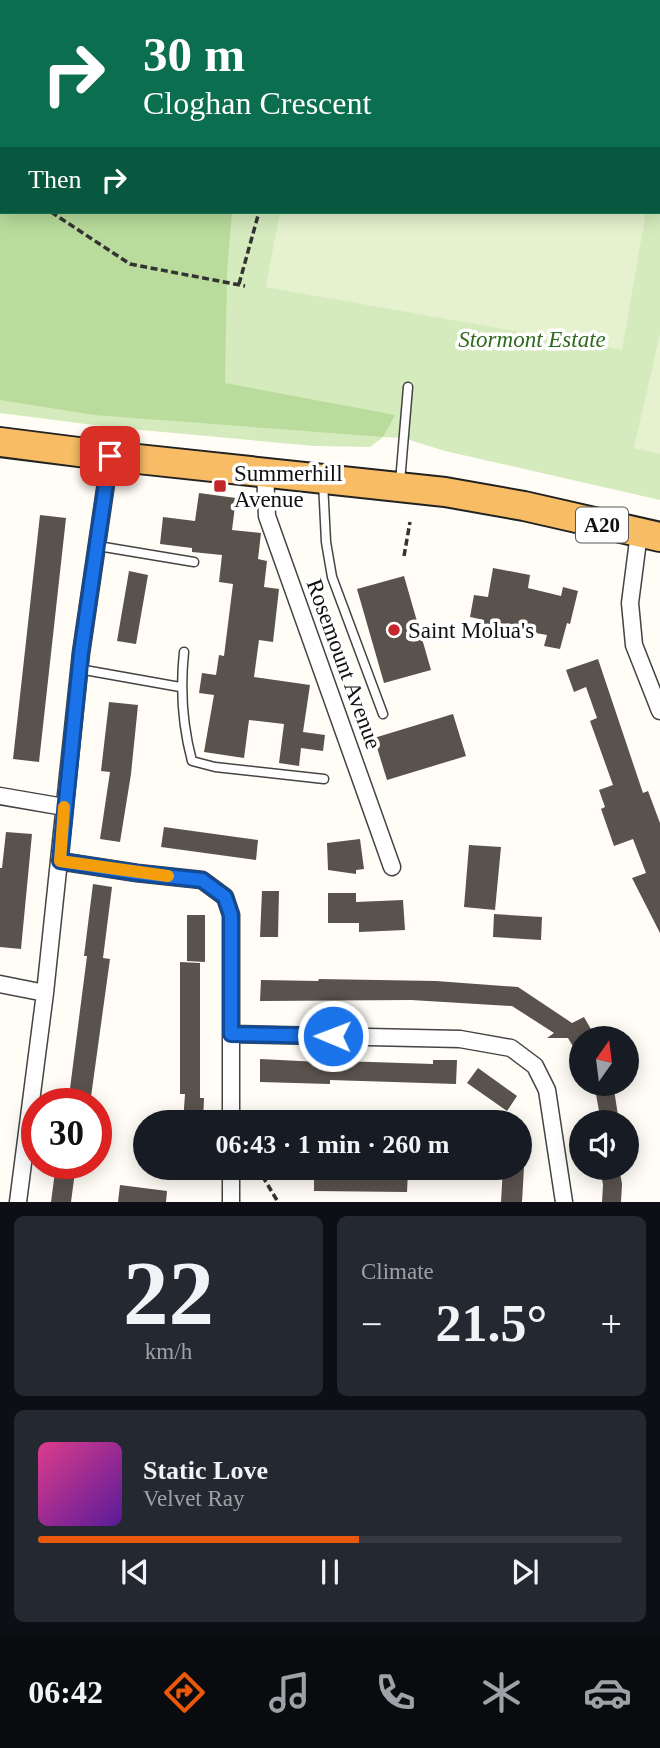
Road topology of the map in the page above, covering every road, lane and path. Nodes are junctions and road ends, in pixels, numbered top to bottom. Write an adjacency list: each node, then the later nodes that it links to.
1 (54, 214): 3 (path)
2 (258, 214): 3 (path)
3 (239, 285): 4 (path)
4 (245, 286)
5 (408, 387): 10 (lane)
6 (0, 442): 7 (highway, A20)
7 (110, 456): 8 (highway, A20); 13 (street)
8 (265, 473): 9 (highway, A20); 25 (street, Rosemount Avenue)
9 (323, 480): 10 (highway, A20); 20 (lane)
10 (399, 488): 12 (highway, A20)
11 (410, 522): 14 (path)
12 (649, 535): 19 (street)
13 (98, 546): 15 (lane); 17 (street)
14 (404, 556)
15 (194, 562)
16 (184, 652): 18 (lane)
17 (79, 669): 18 (lane); 23 (street)
18 (180, 687): 21 (lane)
19 (660, 711)
20 (383, 714)
21 (324, 779)
22 (0, 796): 23 (street)
23 (64, 807): 24 (street)
24 (60, 861): 27 (street); 28 (street)
25 (392, 867)
26 (0, 985): 27 (street)
27 (45, 993): 32 (street)
28 (231, 1034): 29 (street); 35 (street)
29 (231, 1110)
30 (231, 1180): 33 (street)
31 (265, 1180): 34 (path)
32 (18, 1202)
33 (231, 1202)
34 (278, 1202)
35 (564, 1202)

